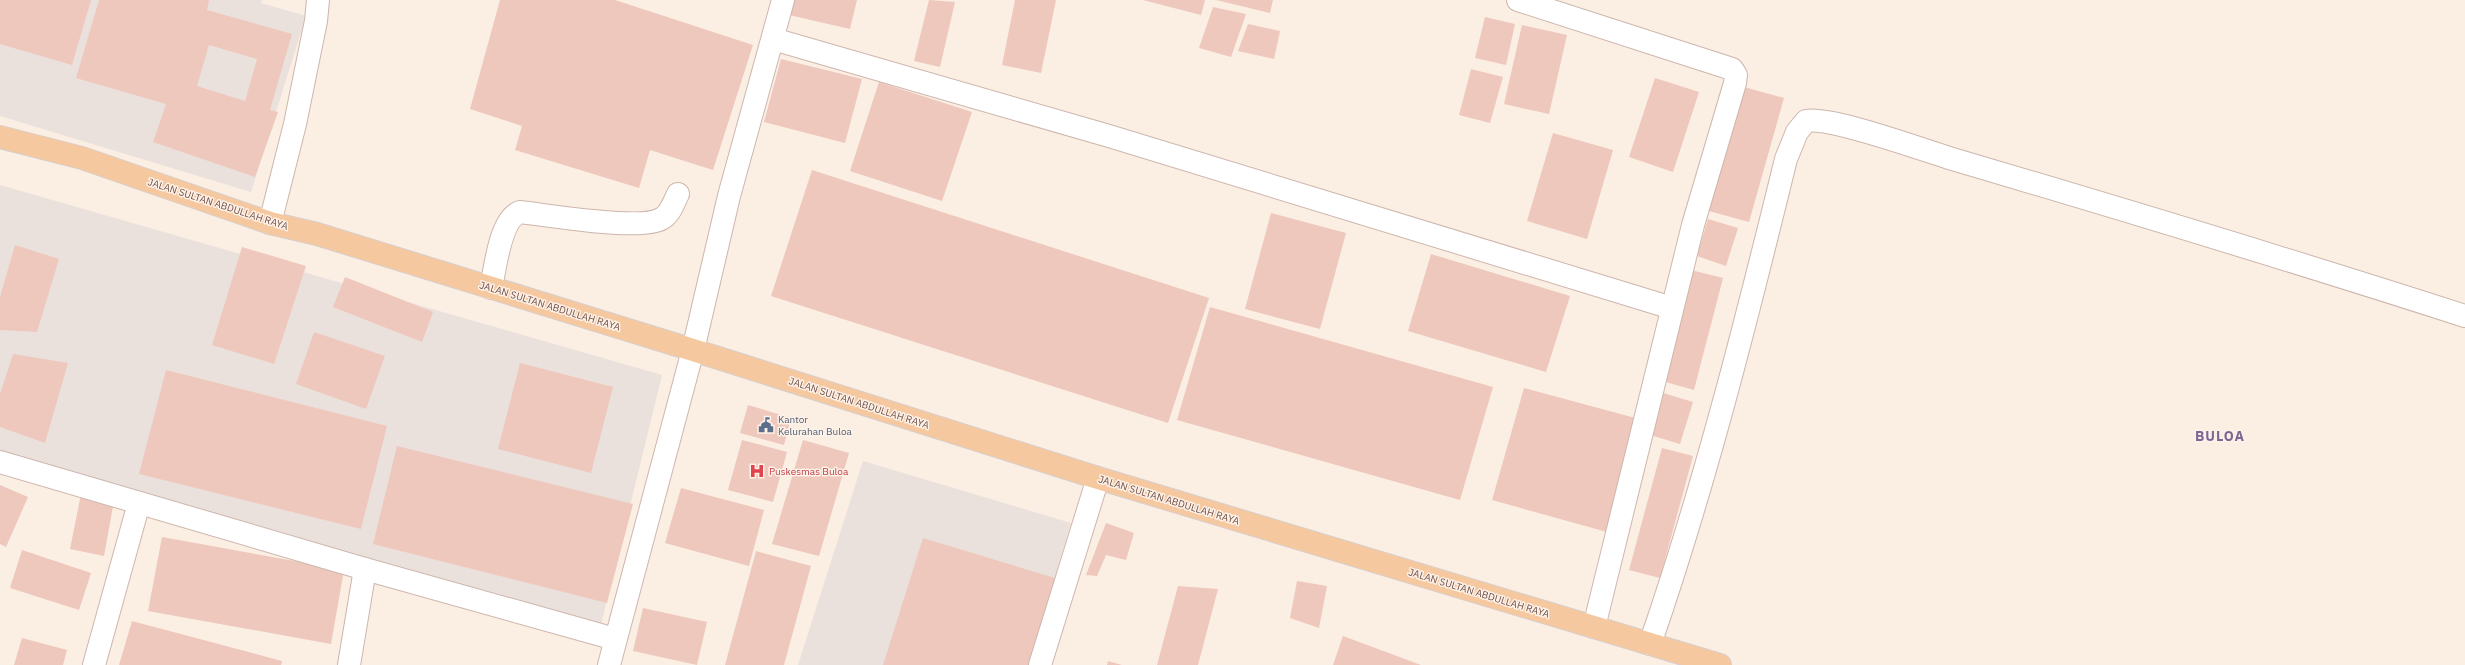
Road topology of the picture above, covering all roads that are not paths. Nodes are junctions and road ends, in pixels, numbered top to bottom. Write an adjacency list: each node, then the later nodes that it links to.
1 (318, 0): 7 (street)
2 (783, 0): 4 (street)
3 (1518, 0): 9 (street)
4 (773, 39): 9 (street); 11 (street)
5 (0, 137): 7 (main road, JALAN SULTAN ABDULLAH RAYA)
6 (678, 194): 8 (street)
7 (270, 223): 8 (main road, JALAN SULTAN ABDULLAH RAYA)
8 (491, 288): 11 (main road, JALAN SULTAN ABDULLAH RAYA)
9 (1672, 308): 16 (street)
10 (2465, 316): 18 (street)
11 (693, 350): 13 (main road, JALAN SULTAN ABDULLAH RAYA); 17 (street)
12 (0, 462): 14 (street)
13 (1098, 478): 16 (main road, JALAN SULTAN ABDULLAH RAYA); 22 (street)
14 (139, 503): 15 (street); 19 (street)
15 (365, 569): 17 (street); 20 (street)
16 (1594, 627): 18 (main road, JALAN SULTAN ABDULLAH RAYA)
17 (615, 639): 21 (street)
18 (1650, 644): 23 (main road, JALAN SULTAN ABDULLAH RAYA)
19 (94, 665)
20 (349, 665)
21 (609, 665)
22 (1040, 665)
23 (1720, 665)

